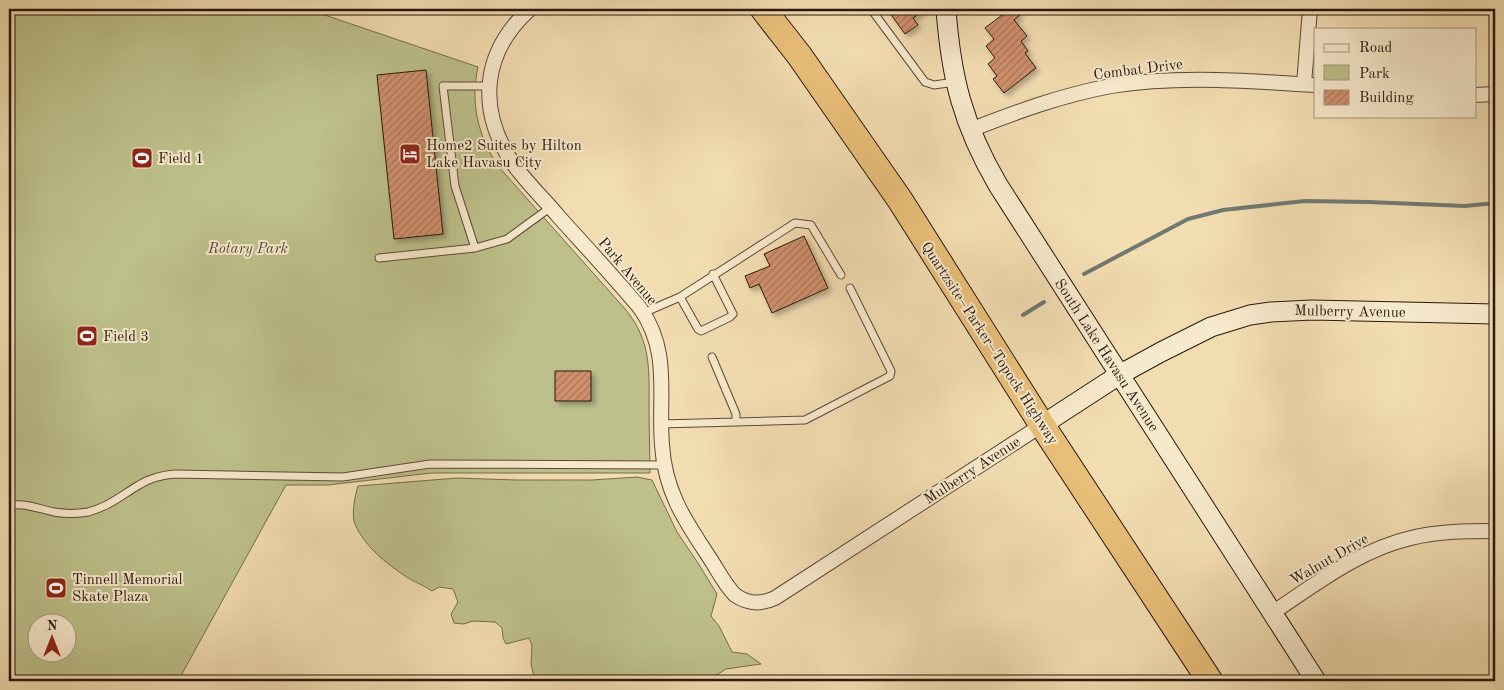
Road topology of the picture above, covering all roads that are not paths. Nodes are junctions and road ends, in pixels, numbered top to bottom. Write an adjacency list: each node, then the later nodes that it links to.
1 (530, 9): 8 (street, Park Avenue)
2 (763, 9): 25 (highway, Quartzsite–Parker–Topock Highway)
3 (871, 9): 6 (lane)
4 (946, 9): 6 (main road, South Lake Havasu Avenue)
5 (1310, 9): 7 (street)
6 (955, 82): 11 (main road, South Lake Havasu Avenue)
7 (1310, 85): 11 (street, Combat Drive)
8 (489, 86): 12 (street, Park Avenue); 13 (lane)
9 (1495, 94): 10 (street)
10 (1476, 95)
11 (970, 130): 22 (main road, South Lake Havasu Avenue)
12 (551, 207): 13 (lane); 19 (street, Park Avenue)
13 (476, 248): 14 (lane)
14 (379, 258)
15 (713, 274): 16 (lane); 18 (lane); 18 (lane)
16 (841, 275)
17 (850, 288): 23 (lane)
18 (680, 297): 19 (lane)
19 (643, 312): 24 (street, Park Avenue)
20 (1495, 314): 22 (main road, Mulberry Avenue)
21 (712, 357): 23 (lane)
22 (1119, 375): 25 (main road, Mulberry Avenue); 30 (main road, South Lake Havasu Avenue)
23 (736, 422): 24 (lane)
24 (661, 424): 26 (street, Park Avenue)
25 (1042, 425): 29 (street, Mulberry Avenue); 31 (highway, Quartzsite–Parker–Topock Highway)
26 (664, 465): 27 (lane); 29 (street, Park Avenue)
27 (9, 506)
28 (1495, 531): 30 (street, Walnut Drive)
29 (775, 598)
30 (1272, 613): 32 (main road, South Lake Havasu Avenue)
31 (1210, 681)
32 (1316, 681)

